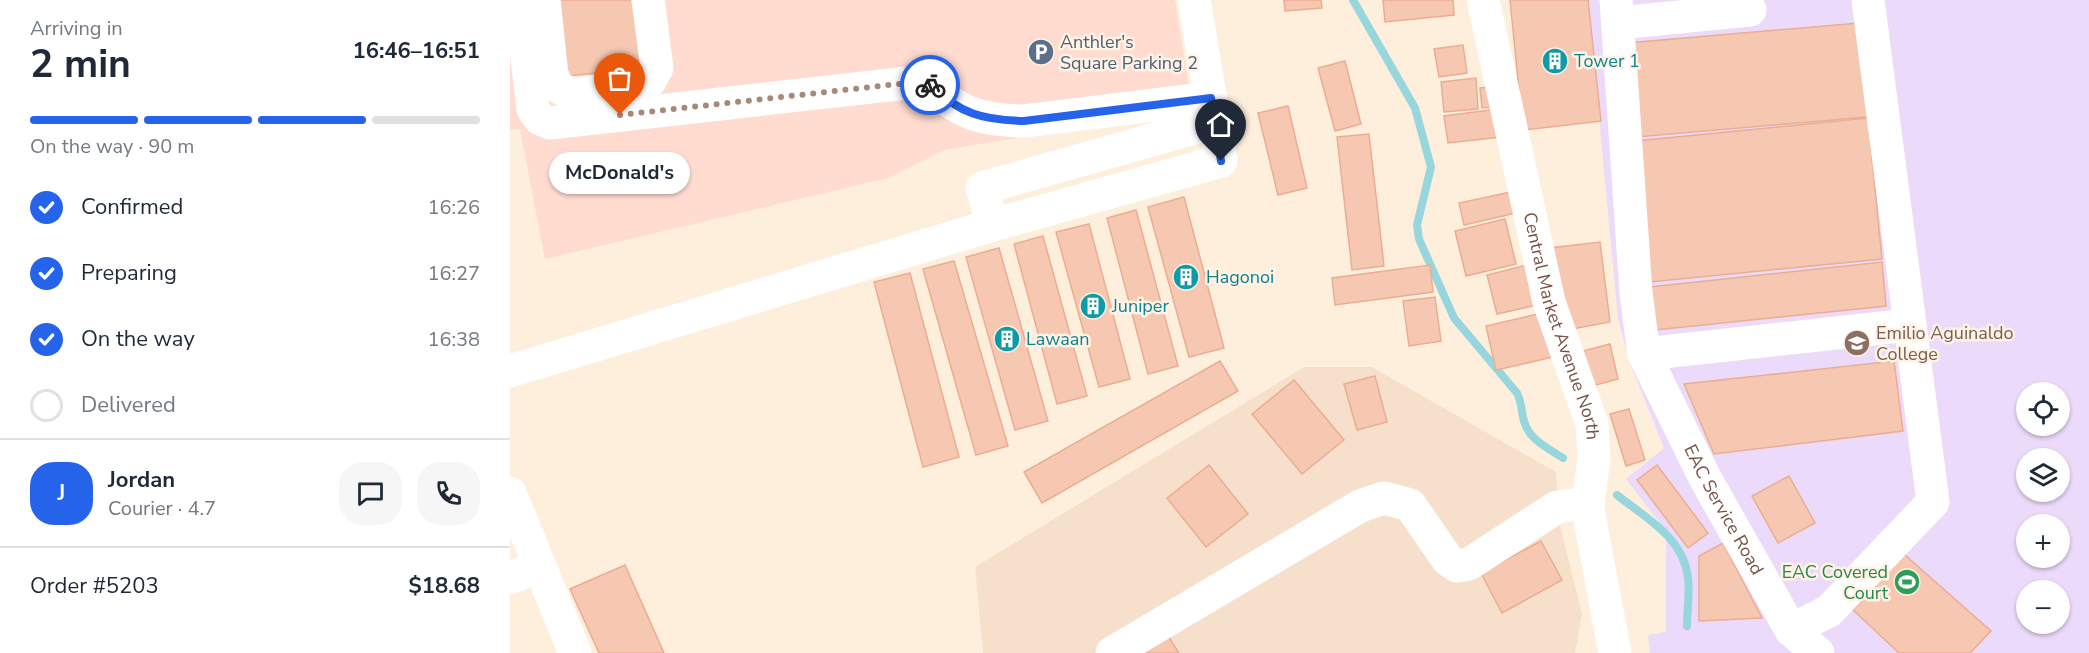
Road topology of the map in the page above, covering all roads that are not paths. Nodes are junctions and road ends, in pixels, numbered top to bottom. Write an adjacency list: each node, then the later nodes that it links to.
1 (520, 0): 9 (street)
2 (544, 0): 3 (street)
3 (648, 0)
4 (1194, 0): 9 (street)
5 (1483, 0): 14 (street, Central Market Avenue North)
6 (1868, 0): 10 (street)
7 (1750, 10): 8 (street)
8 (1617, 11): 11 (street, EAC Service Road)
9 (1213, 110): 12 (street)
10 (1909, 325): 11 (street); 16 (street)
11 (1644, 354): 16 (street, EAC Service Road)
12 (510, 371)
13 (510, 493): 15 (street)
14 (1589, 497): 18 (street); 19 (street, Central Market Avenue North)
15 (524, 572): 17 (street)
16 (1791, 630): 20 (street, EAC Service Road)
17 (575, 653)
18 (1112, 653)
19 (1615, 653)
20 (1818, 653)

